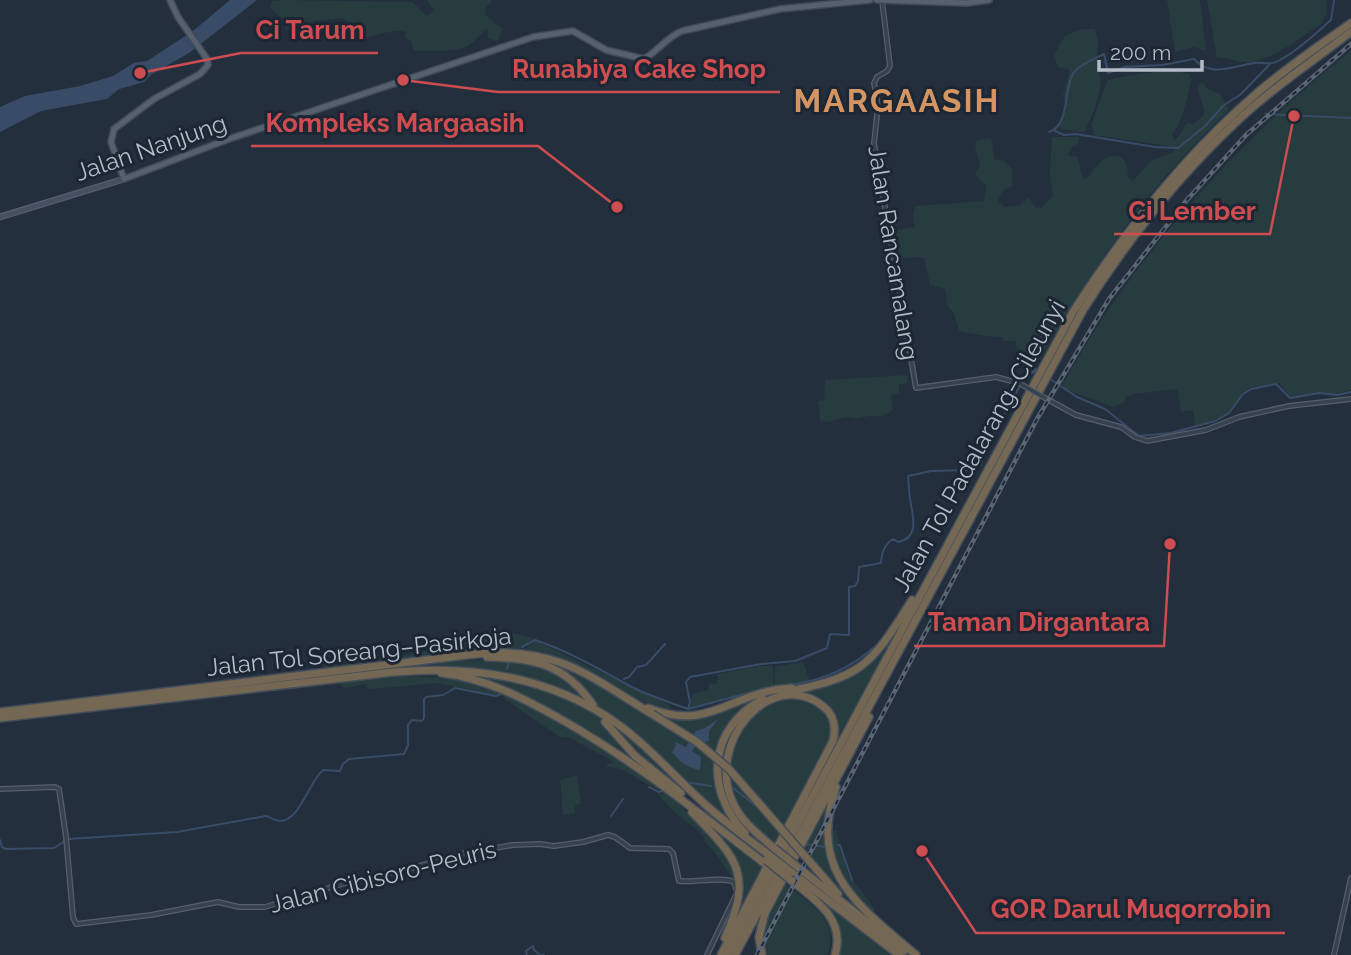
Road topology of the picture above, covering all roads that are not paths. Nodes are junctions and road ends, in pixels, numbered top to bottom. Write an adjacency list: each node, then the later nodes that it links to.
1 (170, 0): 8 (main road)
2 (870, 0): 8 (main road, Jalan Nanjung)
3 (877, 0): 4 (main road)
4 (882, 0): 5 (main road); 10 (street, Jalan Rancamalang, bridge)
5 (989, 0)
6 (1351, 23): 11 (highway, Jalan Tol Padalarang–Cileunyi)
7 (1351, 32): 12 (highway, Jalan Tol Padalarang–Cileunyi)
8 (124, 179): 9 (main road, Jalan Nanjung)
9 (0, 217)
10 (1351, 399)
11 (937, 562): 15 (highway); 31 (highway, Jalan Tol Padalarang–Cileunyi)
12 (913, 627): 21 (highway); 32 (highway, Jalan Tol Padalarang–Cileunyi)
13 (434, 660): 16 (highway); 17 (highway, Jalan Tol Soreang–Pasirkoja); 18 (highway, Jalan Tol Soreang–Pasirkoja)
14 (394, 672): 19 (highway, Jalan Tol Soreang–Pasirkoja); 22 (highway); 25 (highway, Jalan Tol Soreang–Pasirkoja)
15 (823, 685): 18 (highway); 25 (highway)
16 (593, 705)
17 (0, 712)
18 (652, 712): 28 (highway, Jalan Tol Soreang–Pasirkoja, bridge)
19 (0, 718)
20 (605, 722): 22 (highway)
21 (852, 751): 33 (highway); 37 (highway)
22 (636, 761): 24 (highway); 24 (highway)
23 (0, 789): 29 (street, Jalan Cibisoro-Peuris)
24 (678, 795): 25 (highway); 30 (highway)
25 (768, 856): 26 (highway, bridge); 26 (highway, Jalan Tol Soreang–Pasirkoja, bridge); 30 (highway); 34 (highway, bridge)
26 (793, 868): 28 (highway, Jalan Tol Soreang–Pasirkoja)
27 (1351, 878): 38 (street)
28 (870, 928): 35 (highway); 36 (highway)
29 (707, 955)
30 (719, 955)
31 (727, 955)
32 (735, 955)
33 (762, 955)
34 (832, 955)
35 (899, 955)
36 (909, 955)
37 (916, 955)
38 (1334, 955)

